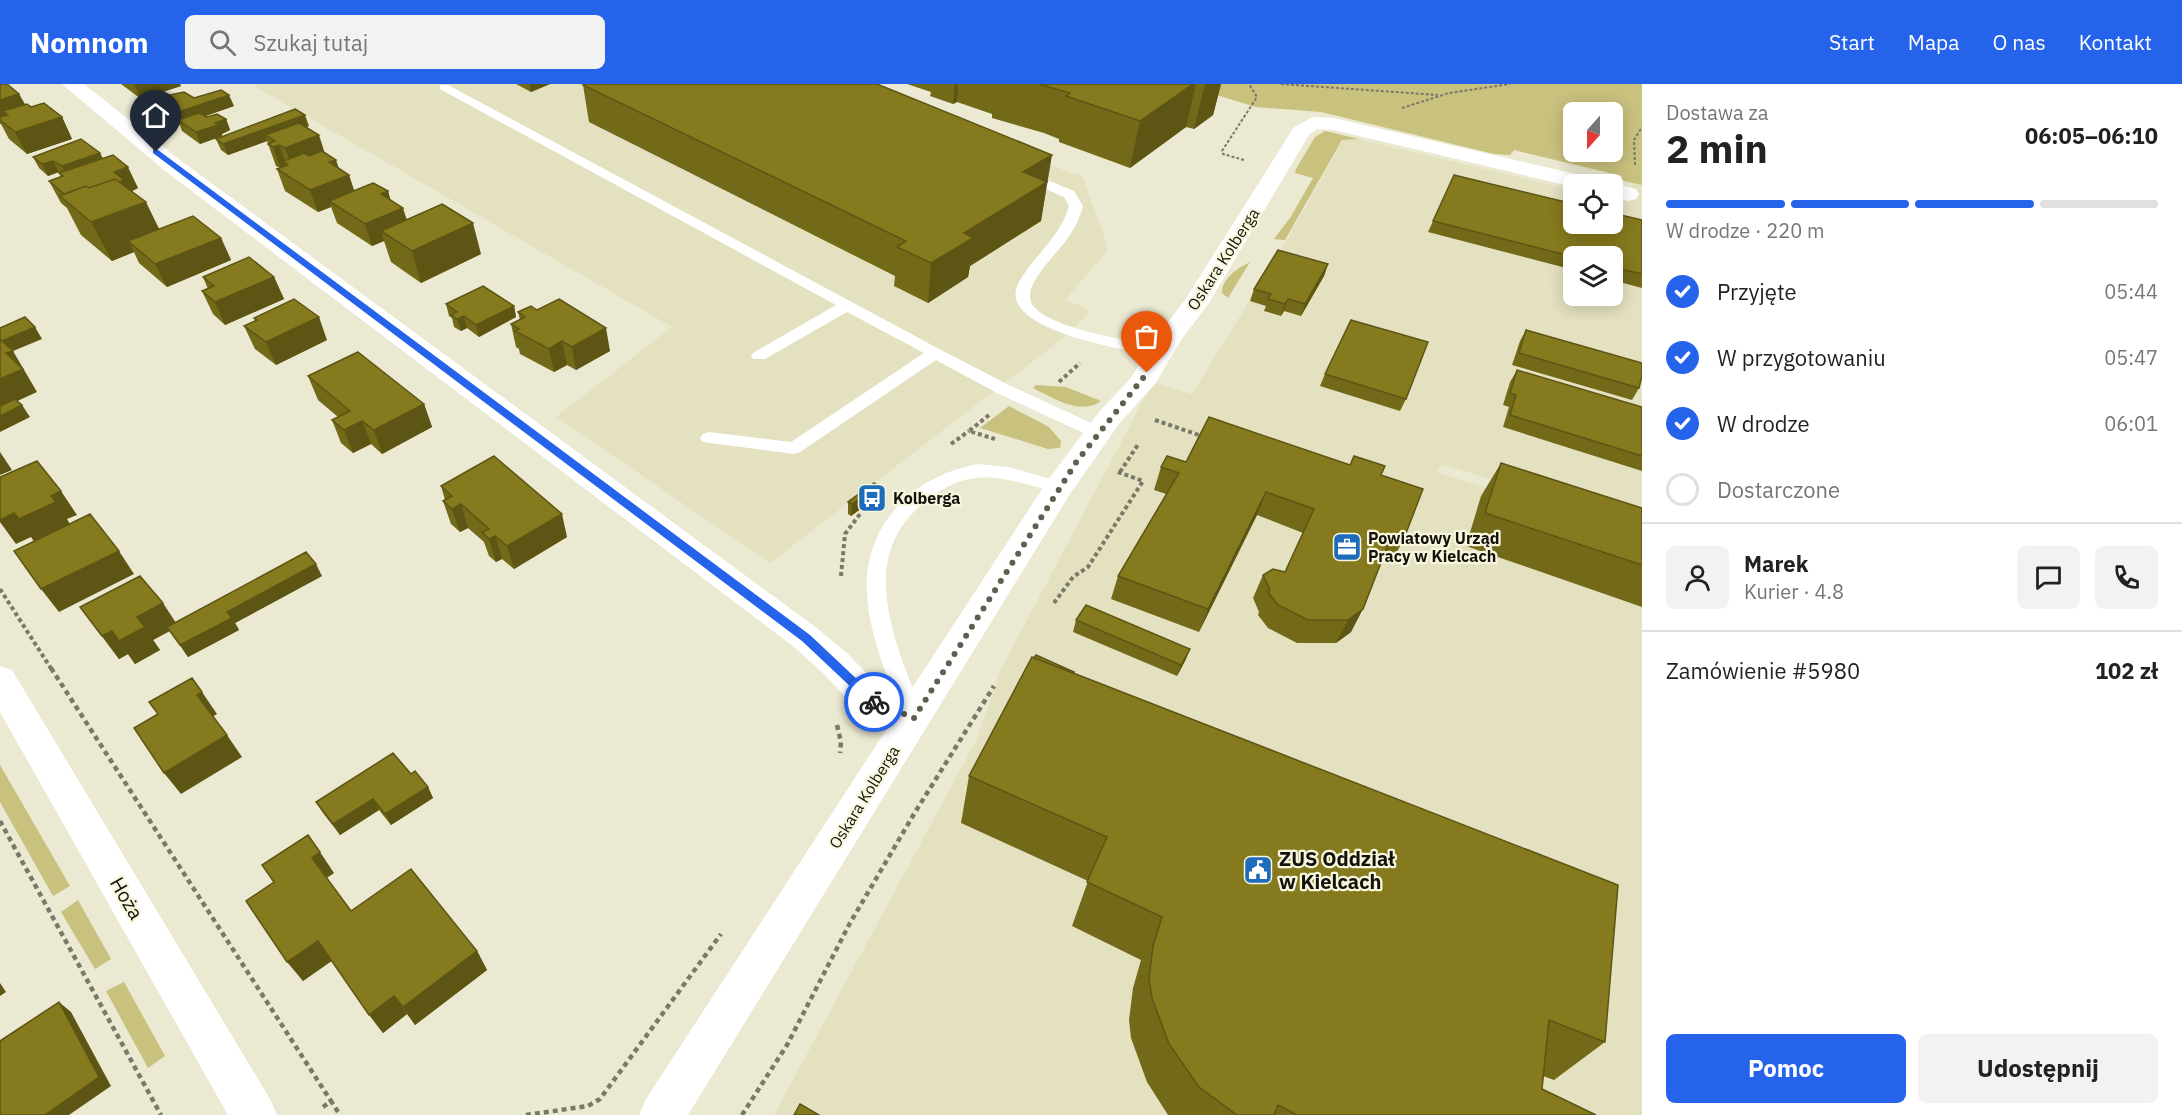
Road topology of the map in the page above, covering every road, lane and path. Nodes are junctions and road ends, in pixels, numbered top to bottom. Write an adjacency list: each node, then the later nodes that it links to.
1 (72, 84): 32 (street)
2 (1249, 84): 8 (path)
3 (1281, 84): 6 (path)
4 (1510, 84): 6 (path)
5 (444, 87): 11 (lane)
6 (1442, 95): 7 (path)
7 (1348, 127): 10 (street, Oskara Kolberga); 14 (street, Oskara Kolberga)
8 (1249, 163)
9 (1014, 170): 12 (lane)
10 (1563, 178)
11 (846, 306): 13 (lane); 15 (lane)
12 (1118, 341): 14 (lane); 16 (path)
13 (935, 352): 16 (lane); 21 (lane)
14 (1160, 352): 19 (street, Oskara Kolberga)
15 (759, 356)
16 (1015, 395): 19 (lane)
17 (1148, 429): 22 (path)
18 (969, 431): 23 (path)
19 (1098, 434): 25 (street, Oskara Kolberga)
20 (1143, 437): 24 (path)
21 (709, 438)
22 (1206, 438)
23 (950, 445)
24 (1120, 472)
25 (1059, 487): 32 (street, Oskara Kolberga); 32 (lane)
26 (867, 507): 27 (path)
27 (841, 582)
28 (0, 589): 36 (path)
29 (0, 680): 39 (street, Hoża)
30 (994, 686): 43 (path)
31 (836, 718): 33 (path)
32 (914, 718): 42 (street, Oskara Kolberga)
33 (839, 761)
34 (0, 821): 38 (path)
35 (724, 930): 41 (path)
36 (331, 1101): 37 (path); 40 (path)
37 (323, 1107)
38 (161, 1115)
39 (254, 1115)
40 (340, 1115)
41 (526, 1115)
42 (662, 1115)
43 (742, 1115)

